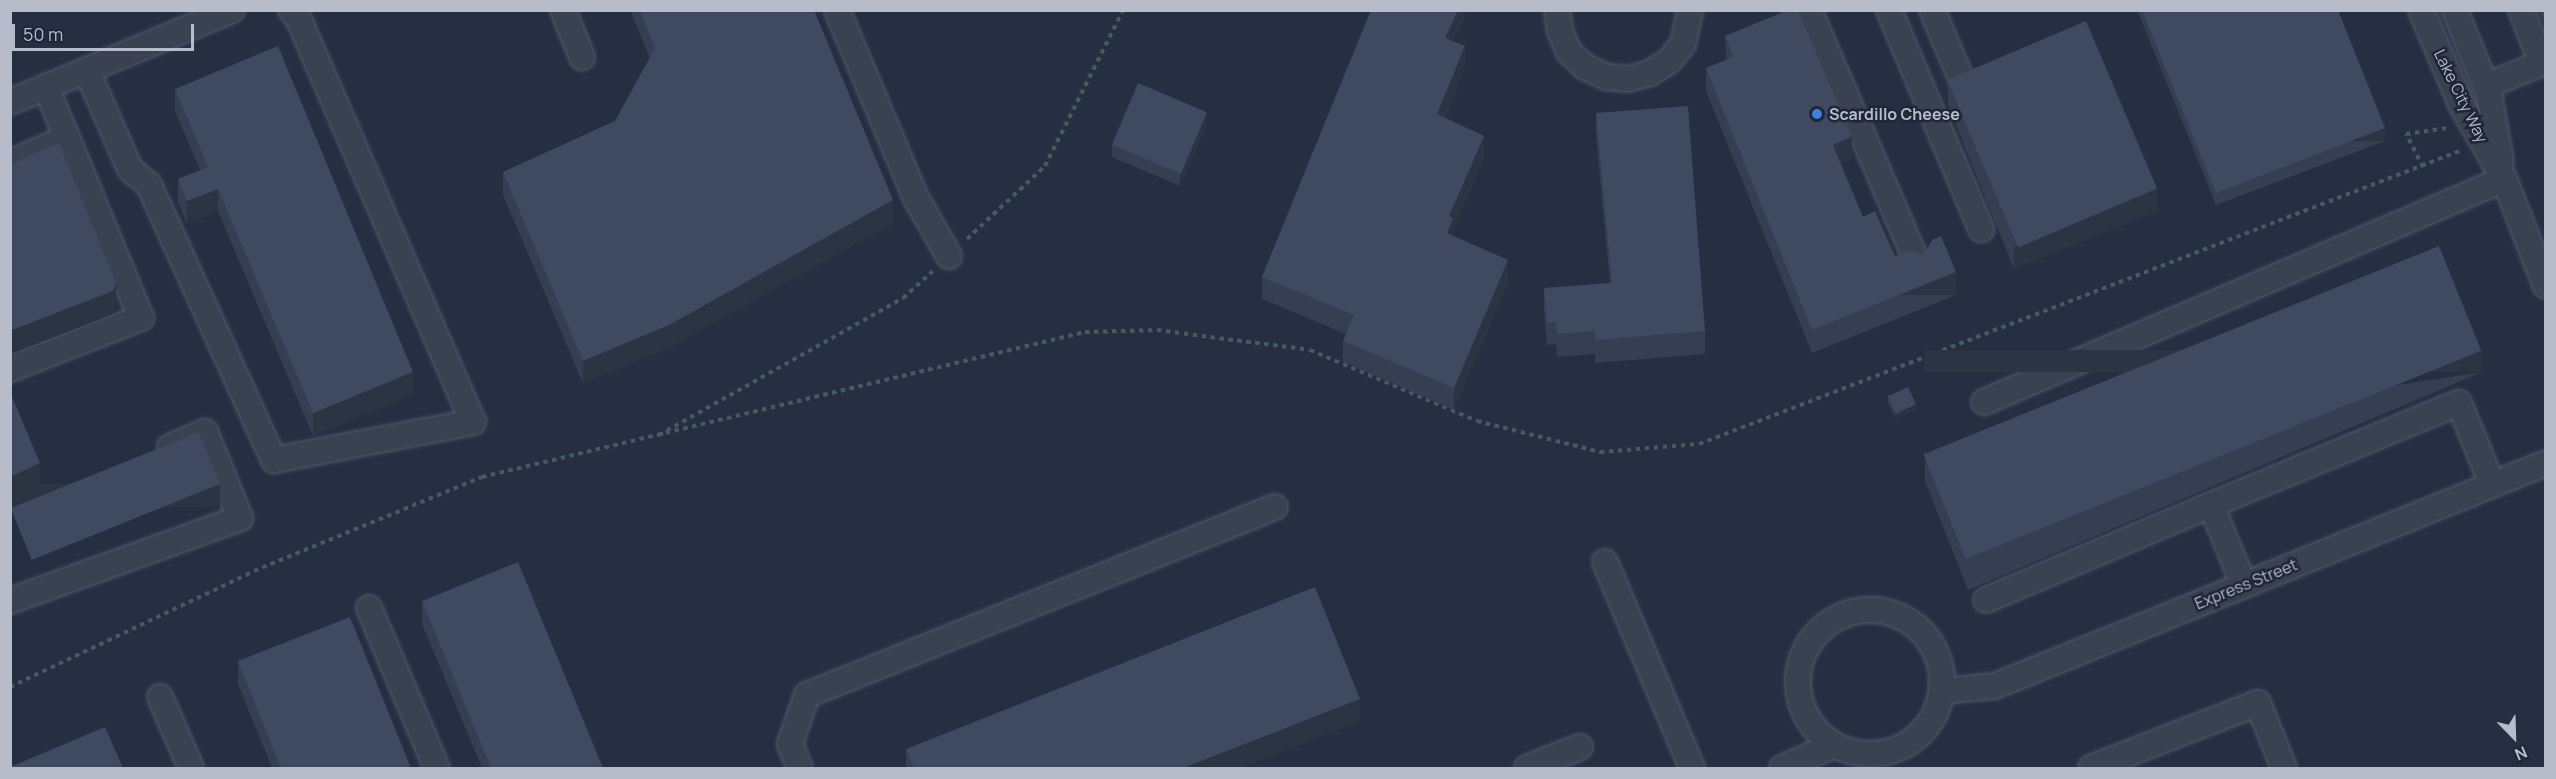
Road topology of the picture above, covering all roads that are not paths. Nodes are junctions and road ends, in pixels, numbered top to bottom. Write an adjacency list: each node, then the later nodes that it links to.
1 (232, 10): 14 (street)
2 (291, 10): 14 (street)
3 (563, 10): 13 (street)
4 (837, 10): 23 (street)
5 (1557, 10): 6 (street)
6 (1690, 10)
7 (1809, 10): 24 (street)
8 (1889, 10): 22 (street)
9 (1932, 10): 15 (street)
10 (2421, 10): 21 (street, Lake City Way)
11 (2455, 10): 16 (street, Lake City Way)
12 (2521, 10): 16 (street)
13 (582, 57)
14 (87, 71): 17 (street)
15 (1964, 85)
16 (2486, 86): 21 (street, Lake City Way)
17 (46, 87): 18 (street); 19 (street)
18 (10, 102)
19 (67, 138): 20 (street); 26 (street)
20 (10, 163)
21 (2504, 179): 25 (street, Lake City Way); 27 (street)
22 (1982, 229)
23 (949, 256)
24 (1918, 264)
25 (2546, 286)
26 (10, 369)
27 (1984, 402)
28 (151, 455): 36 (street)
29 (2546, 463): 30 (street, Express Street)
30 (2492, 484): 31 (street); 34 (street, Express Street)
31 (2211, 505): 34 (street); 35 (street)
32 (1275, 507): 44 (street)
33 (1605, 562): 46 (street)
34 (2244, 585): 38 (street, Express Street)
35 (1986, 600)
36 (10, 602)
37 (369, 608): 43 (street)
38 (1942, 691): 40 (street); 40 (street)
39 (160, 697): 42 (street)
40 (1834, 745): 47 (street)
41 (1580, 747): 45 (street)
42 (191, 768)
43 (437, 768)
44 (800, 768)
45 (1527, 768)
46 (1692, 768)
47 (1782, 768)
48 (2091, 768): 49 (street)
49 (2284, 768)

